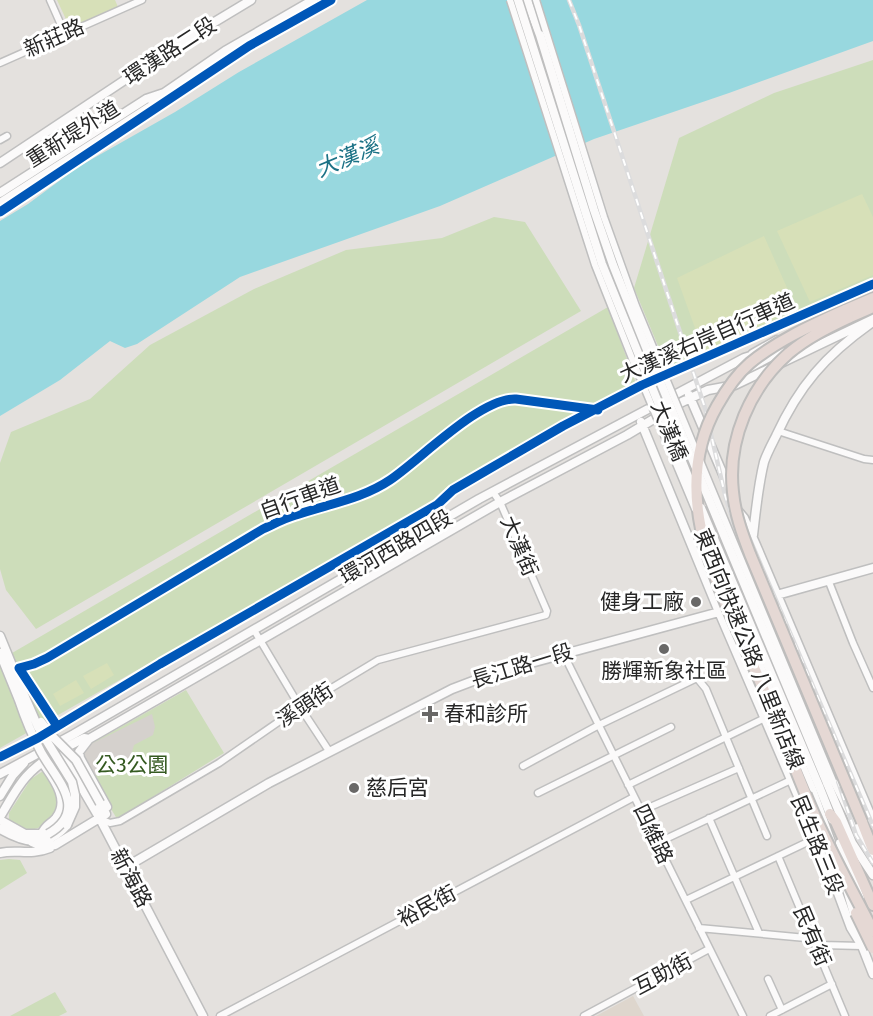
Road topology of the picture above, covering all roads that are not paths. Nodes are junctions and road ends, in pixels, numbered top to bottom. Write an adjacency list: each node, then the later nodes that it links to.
1 (50, 0): 9 (street)
2 (142, 0): 9 (street, 新莊路)
3 (251, 0): 15 (street, 環漢路二段)
4 (313, 0): 12 (street, 重新堤外道)
5 (510, 0): 62 (street, bridge)
6 (518, 0): 62 (street, 大漢橋, bridge)
7 (527, 0): 10 (street, 大漢橋)
8 (534, 0): 10 (street); 62 (street, bridge)
9 (65, 34): 11 (street, 新莊路)
10 (540, 35): 62 (street, 大漢橋, bridge)
11 (0, 63)
12 (164, 93): 16 (street, 重新堤外道); 17 (street, 重新堤外道)
13 (7, 136): 14 (street)
14 (0, 140)
15 (0, 163)
16 (0, 193)
17 (0, 203)
18 (873, 297): 22 (street, 環河西路四段); 73 (highway, 東西向快速公路 八里新店線, bridge)
19 (873, 306): 20 (highway, 東西向快速公路 八里新店線)
20 (846, 317): 22 (street, 環河西路四段); 24 (street, 環河西路四段); 83 (highway, 東西向快速公路 八里新店線, bridge)
21 (873, 321): 24 (street, 環河西路四段); 28 (street)
22 (744, 358): 23 (street, 環河西路四段)
23 (686, 389): 25 (street); 26 (street, 環河西路四段)
24 (708, 390): 25 (street, 環河西路四段)
25 (691, 398): 27 (street, 環河西路四段); 32 (street)
26 (637, 416): 27 (street, 民生路三段); 30 (street, 環河西路四段)
27 (642, 425): 31 (street, 環河西路四段); 33 (street, 民生路三段)
28 (778, 431): 29 (street); 32 (street)
29 (873, 460)
30 (493, 492): 31 (street, 大漢街); 39 (street, 環河西路四段)
31 (500, 502): 38 (street, 大漢街); 41 (street, 環河西路四段)
32 (753, 543): 33 (street); 36 (street)
33 (699, 563): 37 (street, 民生路三段)
34 (873, 568): 35 (street, 長江路一段)
35 (829, 582): 36 (street, 長江路一段); 44 (street)
36 (774, 596): 37 (street, 長江路一段); 72 (street); 76 (street)
37 (719, 612): 43 (street, 長江路一段); 47 (street, 民生路三段)
38 (528, 621): 46 (street, 溪頭街)
39 (254, 630): 41 (street); 52 (street, 環河西路四段)
40 (0, 636): 45 (street)
41 (260, 641): 46 (street); 51 (street, 環河西路四段)
42 (0, 653): 77 (street, bridge)
43 (563, 653): 48 (street, 四維路); 53 (street, 長江路一段)
44 (873, 688)
45 (25, 697): 69 (street, bridge); 80 (street, bridge)
46 (300, 707): 53 (street); 69 (street, 溪頭街)
47 (765, 718): 50 (street); 60 (street, 民生路三段)
48 (599, 725): 50 (street); 54 (street, 四維路); 57 (street)
49 (671, 727): 54 (street)
50 (727, 738): 58 (street); 61 (street)
51 (89, 739): 52 (street, 環河西路四段); 69 (street)
52 (55, 748): 55 (street); 56 (street); 69 (street, 新海路)
53 (329, 751): 87 (street, 長江路一段)
54 (614, 755): 61 (street, 四維路); 63 (street)
55 (26, 761): 59 (street); 64 (street)
56 (42, 762): 71 (street); 77 (street)
57 (523, 766)
58 (739, 768): 66 (street); 67 (street)
59 (0, 774)
60 (791, 780): 66 (street); 79 (street, 民生路三段)
61 (628, 785): 65 (street, 四維路)
62 (823, 785): 68 (street, 民生路三段); 75 (street, 民生路三段); 86 (street); 98 (street)
63 (538, 794)
64 (0, 796)
65 (634, 797): 67 (street, 四維路); 105 (street, 裕民街)
66 (752, 799): 70 (street); 78 (street)
67 (641, 811): 81 (street, 四維路)
68 (830, 814): 92 (highway); 96 (street, 民生路三段)
69 (103, 816): 82 (street); 87 (street, 新海路)
70 (709, 818): 81 (street); 89 (street)
71 (0, 819): 77 (street)
72 (873, 821)
73 (819, 825): 94 (highway, 東西向快速公路 八里新店線, bridge); 98 (highway, bridge)
74 (0, 829): 80 (street)
75 (847, 830): 86 (street, 民生路三段); 88 (street, 民生路三段); 90 (highway)
76 (873, 830)
77 (44, 834)
78 (767, 836)
79 (816, 838): 85 (street); 98 (street, 民生路三段)
80 (32, 842): 82 (street)
81 (657, 843): 91 (street, 四維路)
82 (55, 846): 84 (street)
83 (873, 850)
84 (0, 853)
85 (778, 856): 89 (street); 97 (street, 民有街)
86 (873, 863)
87 (126, 867): 104 (street, 新海路)
88 (873, 875)
89 (734, 876): 91 (street); 95 (street)
90 (873, 894)
91 (686, 900): 93 (street, 四維路)
92 (873, 905)
93 (699, 928): 95 (street); 99 (street, 四維路)
94 (873, 931)
95 (759, 933): 97 (street)
96 (873, 941)
97 (814, 942): 98 (street); 102 (street, 民有街)
98 (867, 947): 100 (street, 民生路三段)
99 (709, 949): 106 (street, 互助街); 107 (street, 四維路)
100 (873, 974)
101 (768, 979): 103 (street)
102 (832, 984): 103 (street); 109 (street, 民有街)
103 (782, 1010): 108 (street)
104 (203, 1016)
105 (220, 1016)
106 (584, 1016)
107 (743, 1016)
108 (770, 1016)
109 (844, 1016)

